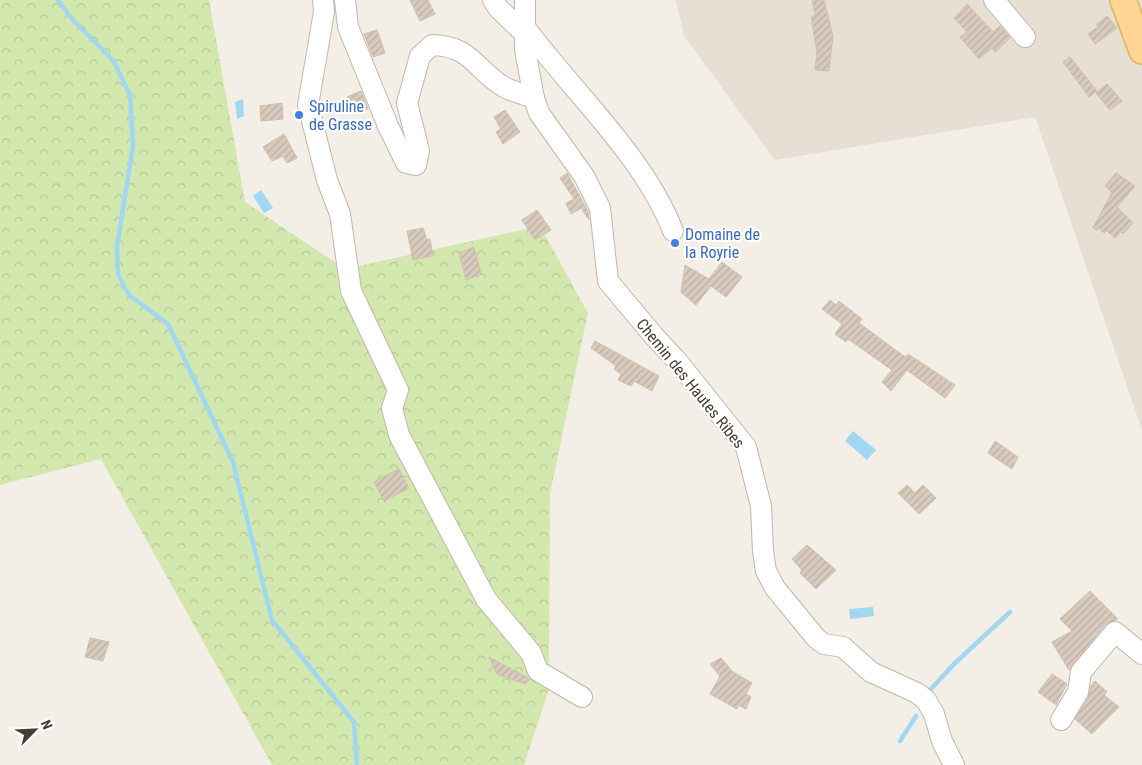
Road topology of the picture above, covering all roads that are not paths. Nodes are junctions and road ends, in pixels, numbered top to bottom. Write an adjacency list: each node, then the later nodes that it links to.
1 (323, 0): 13 (street)
2 (345, 0): 10 (street)
3 (493, 0): 7 (street)
4 (525, 0): 7 (street, Chemin des Hautes Ribes)
5 (994, 0): 8 (street)
6 (1123, 0): 9 (main road)
7 (524, 30): 10 (street, Chemin des Hautes Ribes); 11 (street)
8 (1025, 37)
9 (1142, 51)
10 (534, 98): 15 (street, Chemin des Hautes Ribes)
11 (673, 232)
12 (1142, 654): 14 (street)
13 (582, 697)
14 (1061, 720)
15 (954, 765)

